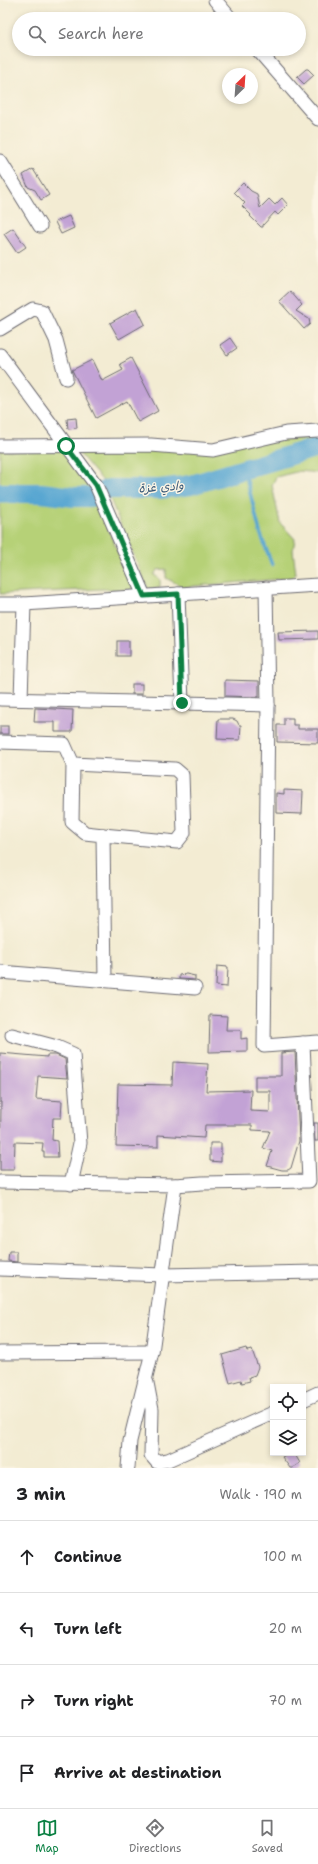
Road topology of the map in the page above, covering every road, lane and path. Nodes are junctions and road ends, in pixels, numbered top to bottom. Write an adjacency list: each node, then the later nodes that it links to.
1 (215, 0): 2 (street)
2 (225, 12)
3 (263, 56): 4 (street)
4 (318, 119)
5 (0, 162): 6 (street)
6 (40, 226)
7 (0, 328): 9 (street)
8 (0, 355): 12 (street)
9 (66, 378)
10 (318, 431): 12 (street)
11 (0, 446): 12 (street)
12 (66, 446): 16 (street)
13 (318, 585): 14 (street)
14 (266, 588): 15 (street); 22 (street)
15 (178, 594): 16 (street); 21 (street)
16 (144, 596): 18 (street)
17 (0, 604): 18 (street)
18 (24, 604): 20 (street)
19 (0, 699): 20 (street)
20 (22, 699): 21 (street)
21 (182, 703): 22 (street)
22 (268, 705): 31 (street)
23 (0, 742): 24 (street)
24 (73, 764): 25 (street); 25 (street)
25 (103, 835): 27 (street)
26 (0, 972): 27 (street)
27 (105, 980): 28 (street)
28 (195, 988)
29 (12, 1035): 34 (street)
30 (318, 1042): 31 (street)
31 (303, 1043): 32 (street)
32 (313, 1166): 35 (street)
33 (0, 1182): 34 (street)
34 (71, 1184): 35 (street)
35 (175, 1185): 38 (street)
36 (0, 1268): 38 (street)
37 (318, 1272): 38 (street)
38 (163, 1275): 39 (street)
39 (152, 1352): 40 (street); 41 (street)
40 (0, 1353)
41 (147, 1378): 44 (street); 45 (street)
42 (318, 1393): 43 (street)
43 (306, 1399)
44 (270, 1414)
45 (128, 1468)

